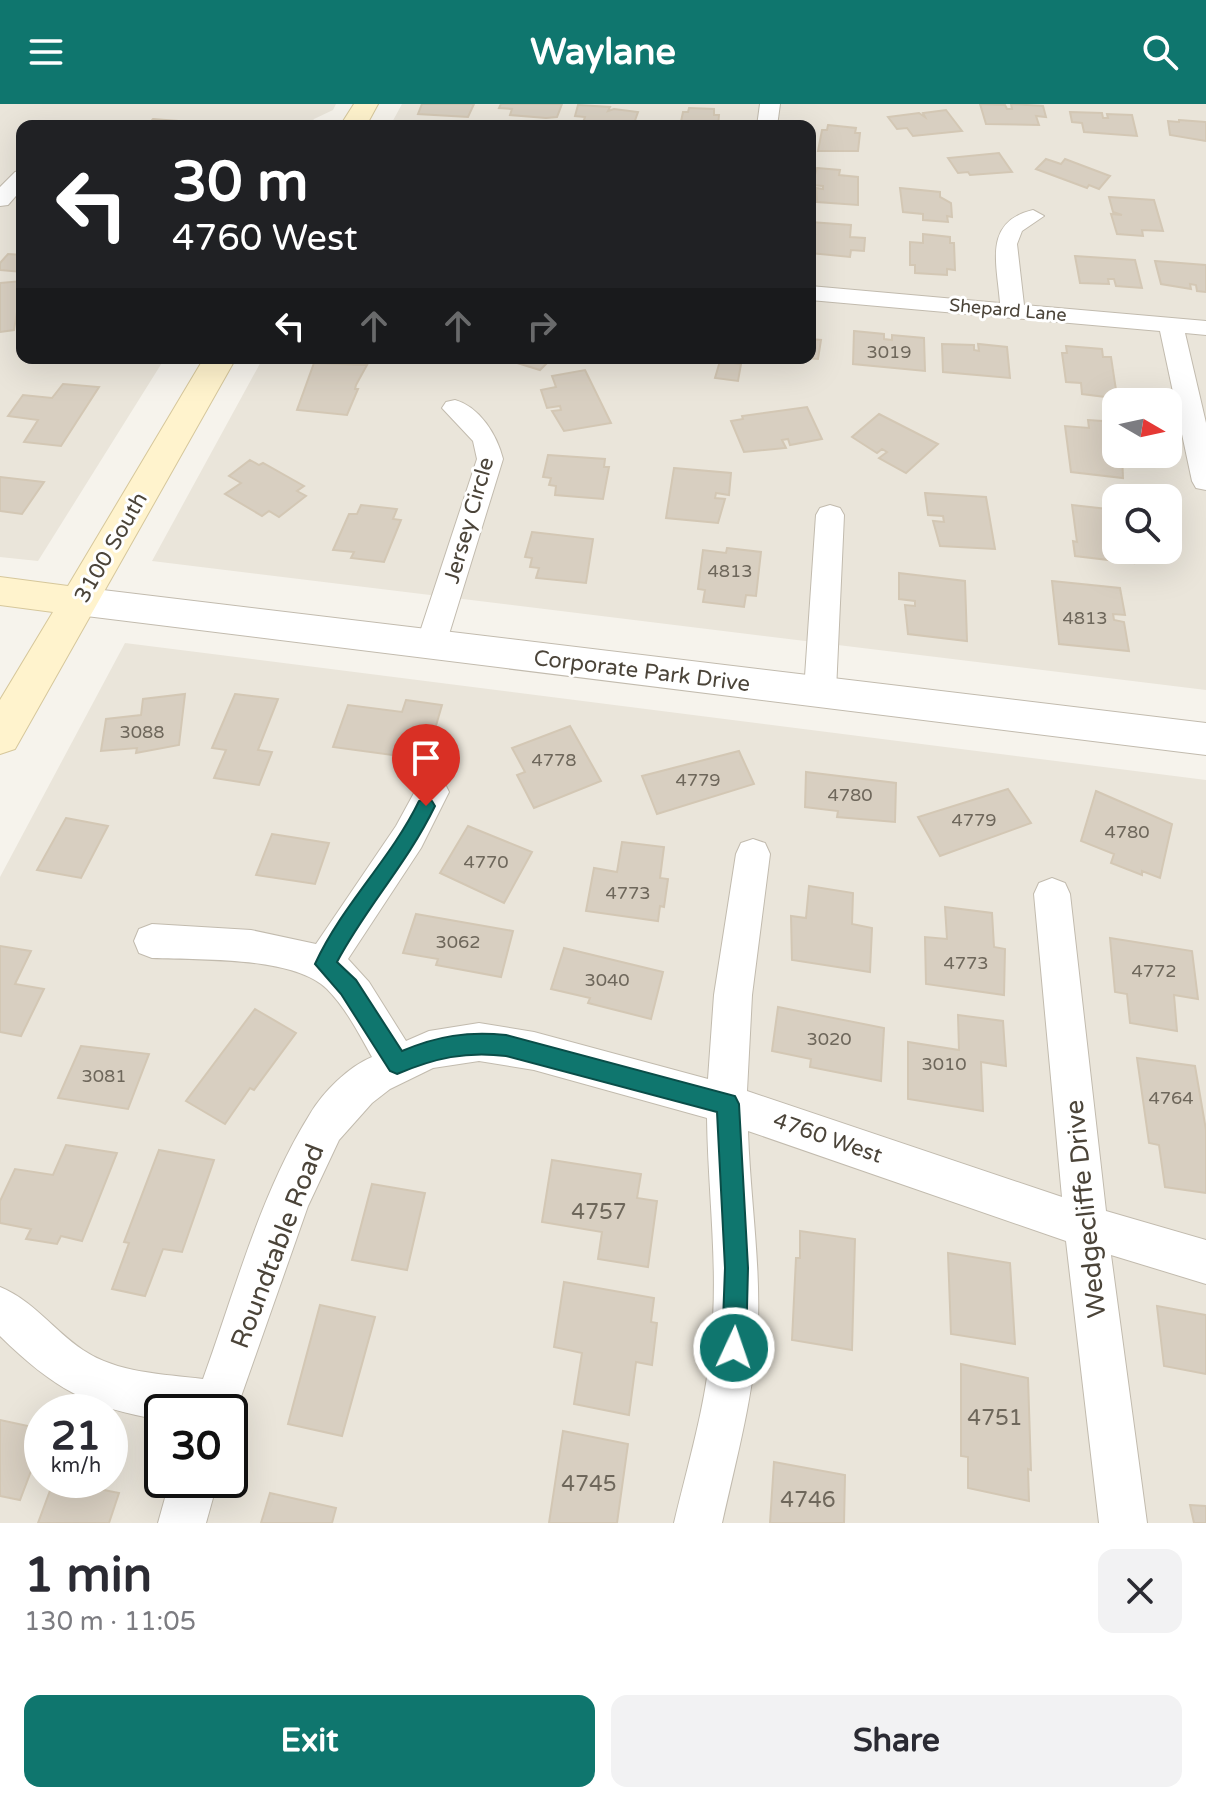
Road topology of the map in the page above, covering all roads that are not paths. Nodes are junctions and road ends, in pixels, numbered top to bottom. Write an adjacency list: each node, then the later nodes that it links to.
1 (16, 183): 2 (street)
2 (0, 200)
3 (1033, 216): 5 (street)
4 (816, 294): 5 (street, Shepard Lane)
5 (1013, 311): 6 (street, Shepard Lane)
6 (1171, 325): 7 (street, Shepard Lane); 10 (street)
7 (1206, 328)
8 (216, 364): 13 (main road, 3100 South)
9 (455, 408): 14 (street, Jersey Circle)
10 (1206, 481)
11 (830, 515): 15 (street)
12 (0, 591): 13 (main road)
13 (78, 601): 14 (street, Corporate Park Drive); 16 (main road, 3100 South)
14 (431, 644): 15 (street, Corporate Park Drive)
15 (820, 691): 17 (street, Corporate Park Drive)
16 (0, 737)
17 (1206, 739)
18 (432, 792): 22 (street)
19 (753, 854): 24 (street)
20 (1052, 894): 25 (street, Wedgecliffe Drive)
21 (152, 941): 22 (street)
22 (325, 964): 23 (street)
23 (397, 1063): 24 (street, 4760 West); 29 (street, Roundtable Road)
24 (728, 1104): 25 (street, 4760 West); 32 (street)
25 (1087, 1227): 26 (street, 4760 West); 33 (street, Wedgecliffe Drive)
26 (1206, 1262)
27 (0, 1309): 28 (street)
28 (150, 1394)
29 (220, 1394)
30 (189, 1498): 31 (street)
31 (182, 1523)
32 (698, 1523)
33 (1123, 1523)

